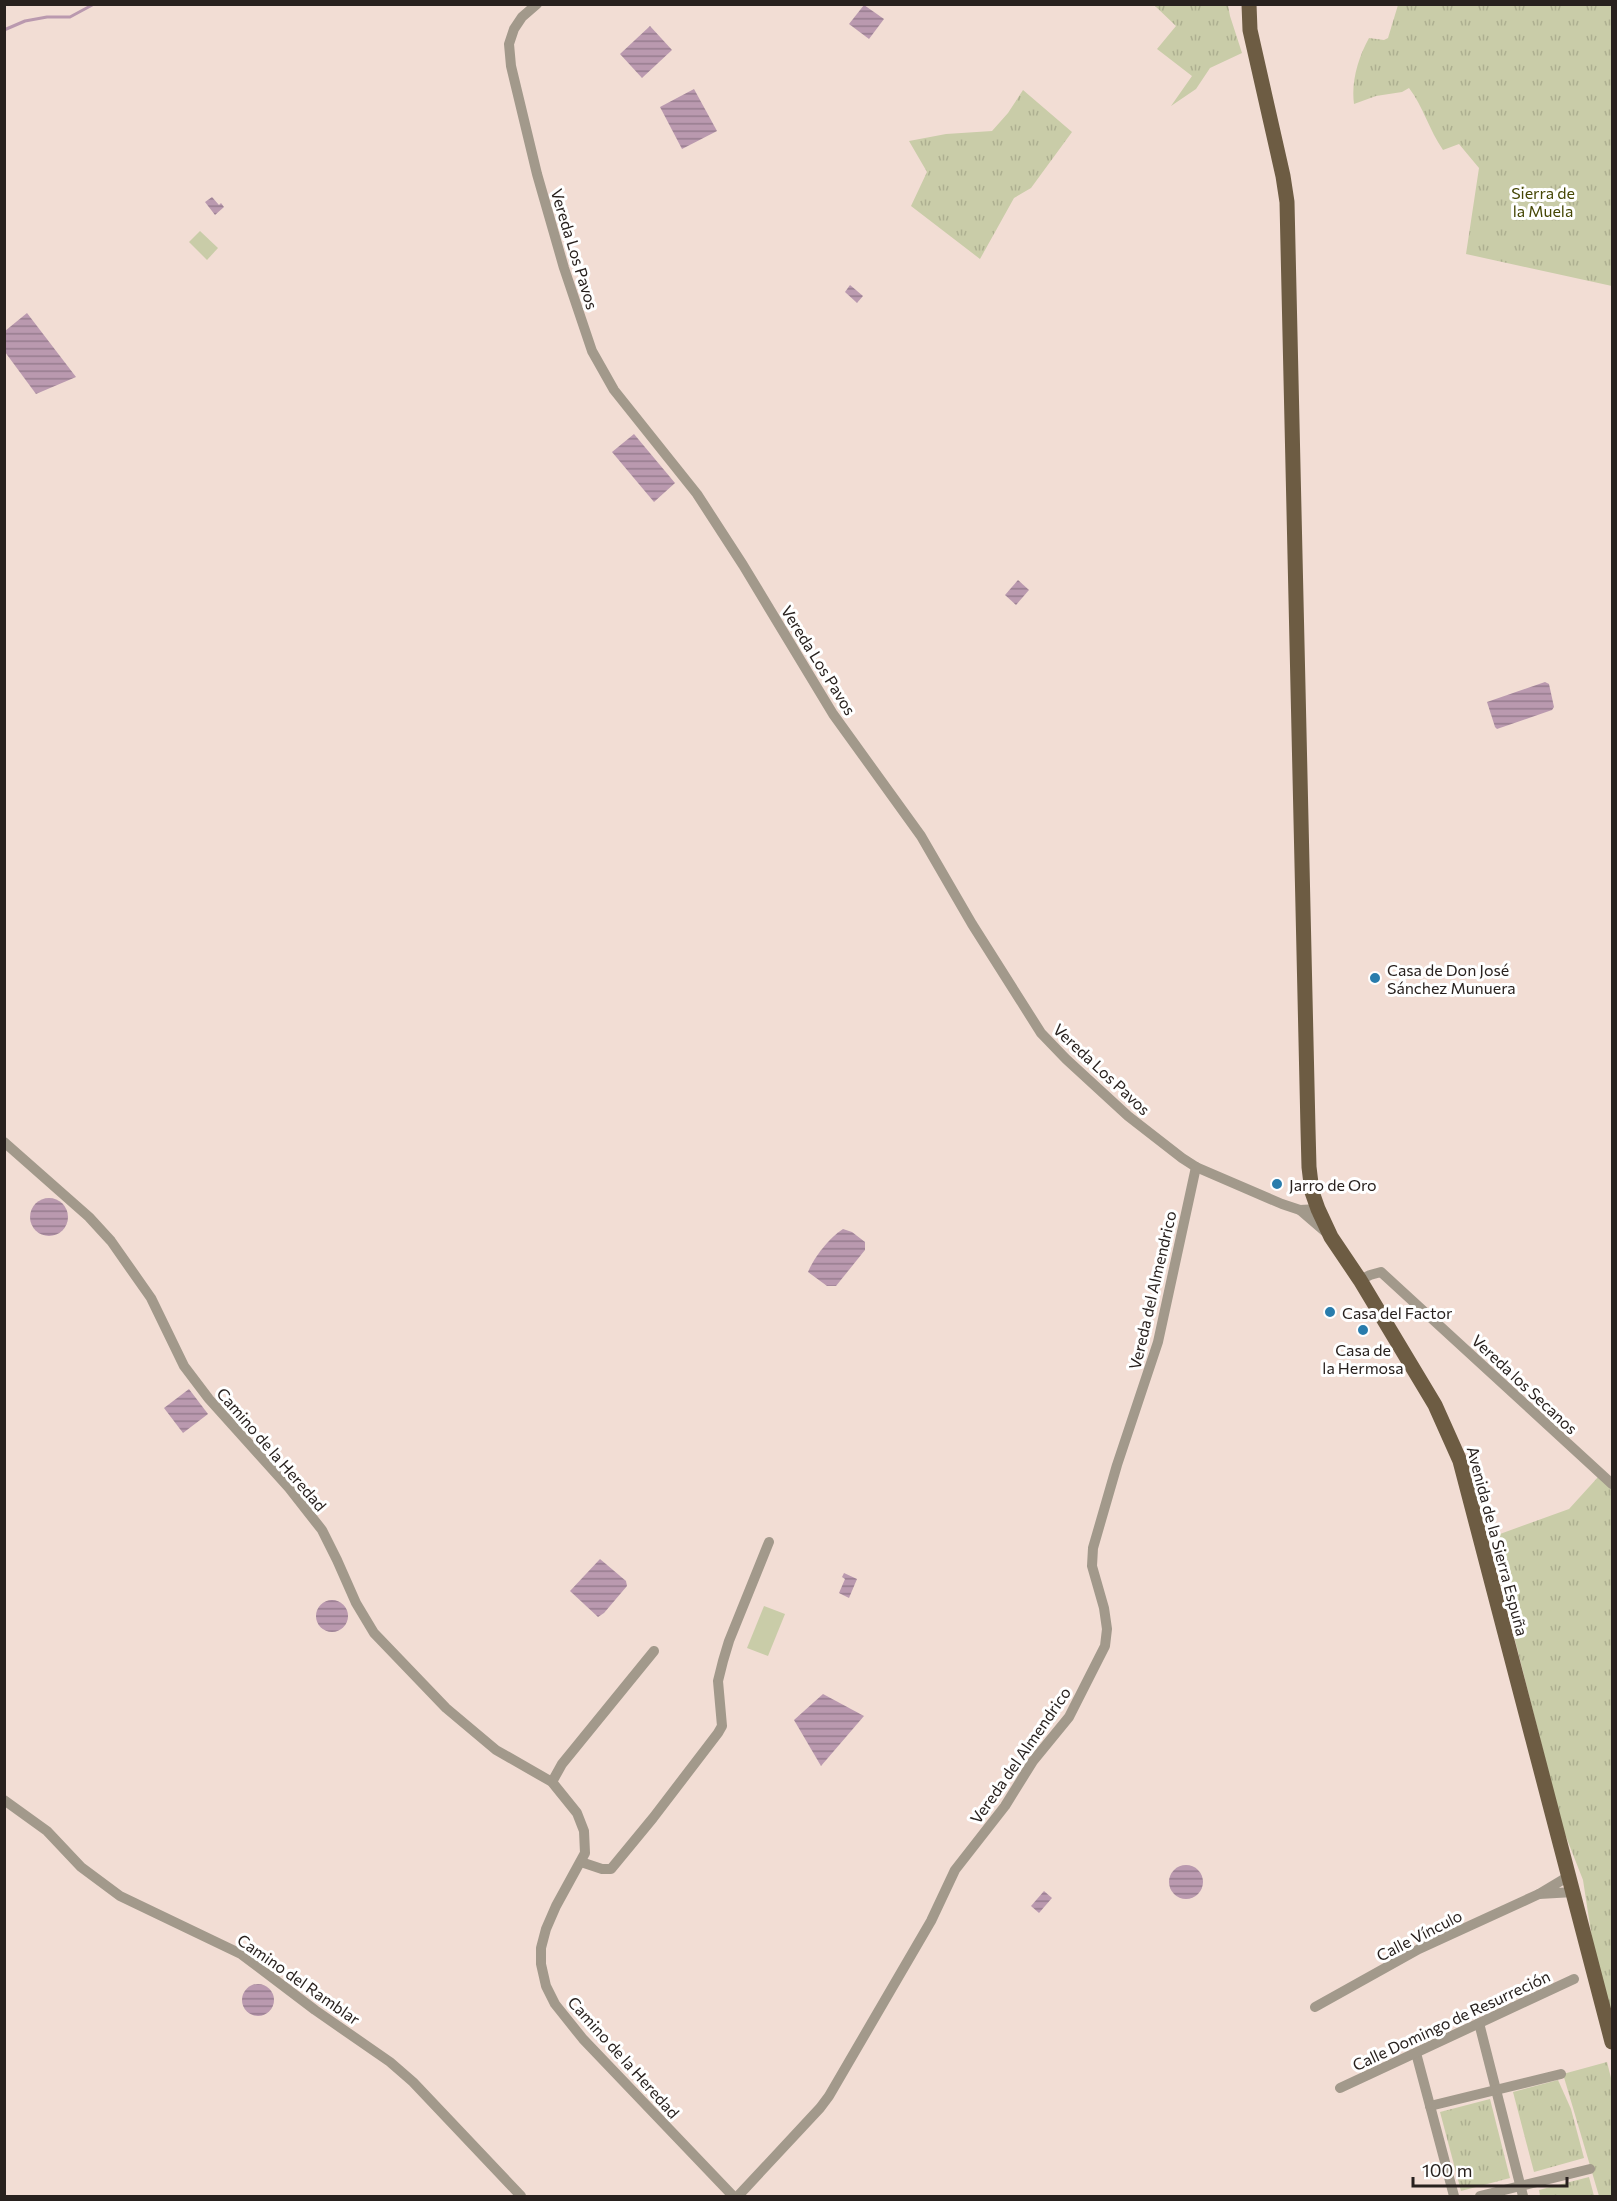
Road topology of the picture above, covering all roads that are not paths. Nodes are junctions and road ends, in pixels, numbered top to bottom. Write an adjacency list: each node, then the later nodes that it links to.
1 (537, 4): 4 (street, Vereda Los Pavos)
2 (1249, 4): 6 (main road, Avenida de la Sierra Espuña)
3 (4, 1142): 12 (street, Camino de la Heredad)
4 (1196, 1167): 5 (street, Vereda Los Pavos); 32 (street, Vereda del Almendrico)
5 (1300, 1209): 6 (street); 7 (street)
6 (1318, 1209): 7 (main road, Avenida de la Sierra Espuña)
7 (1331, 1237): 8 (main road, Avenida de la Sierra Espuña)
8 (1360, 1280): 9 (street, Vereda los Secanos); 15 (main road, Avenida de la Sierra Espuña)
9 (1612, 1484)
10 (769, 1542): 14 (street)
11 (654, 1651): 12 (street)
12 (552, 1782): 14 (street, Camino de la Heredad)
13 (4, 1800): 30 (street, Camino del Ramblar)
14 (581, 1862): 31 (street, Camino de la Heredad)
15 (1569, 1876): 16 (main road, Avenida de la Sierra Espuña); 17 (street, Calle Vínculo); 18 (main road, Avenida de la Sierra Espuña)
16 (1574, 1892): 17 (street, Calle Vínculo); 18 (main road, Avenida de la Sierra Espuña)
17 (1539, 1894): 20 (street, Calle Vínculo)
18 (1587, 1942): 22 (main road, Avenida de la Sierra Espuña)
19 (1574, 1979): 21 (street, Calle Domingo de Resurreción)
20 (1315, 2007)
21 (1479, 2023): 23 (street, Calle Domingo de Resurreción); 26 (street)
22 (1612, 2042)
23 (1416, 2053): 25 (street, Calle Domingo de Resurreción); 27 (street)
24 (1561, 2074): 26 (street)
25 (1340, 2088)
26 (1496, 2090): 27 (street); 29 (street)
27 (1430, 2106): 33 (street)
28 (1590, 2169): 29 (street)
29 (1522, 2191): 34 (street)
30 (521, 2196)
31 (733, 2196)
32 (738, 2196)
33 (1454, 2196)
34 (1480, 2196)

